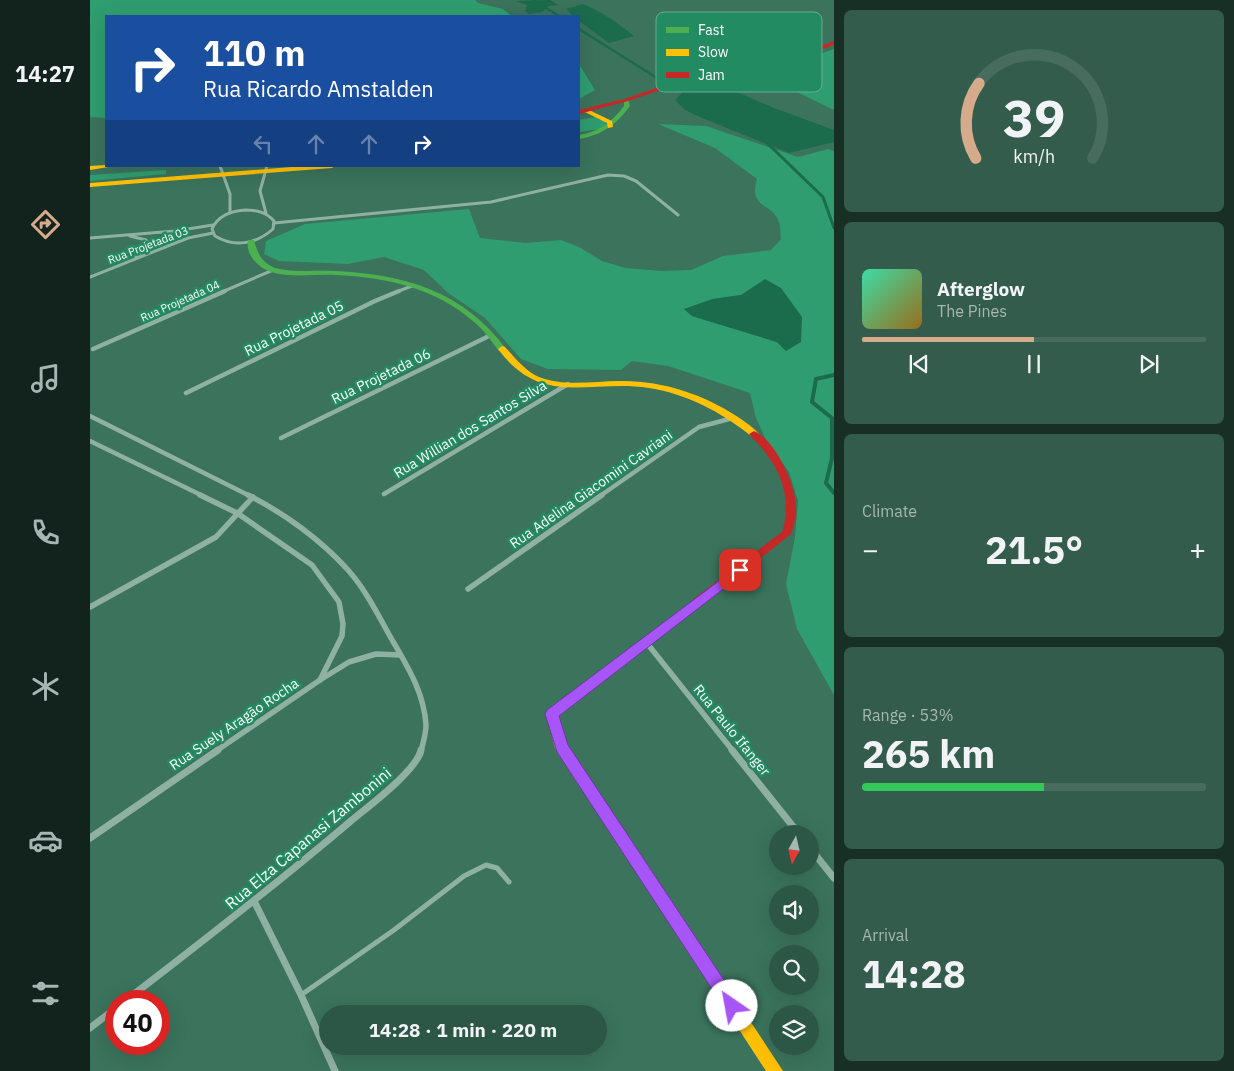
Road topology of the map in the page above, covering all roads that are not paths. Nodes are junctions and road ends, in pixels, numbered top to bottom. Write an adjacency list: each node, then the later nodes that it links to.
1 (834, 43): 2 (street)
2 (822, 47)
3 (656, 90): 4 (street)
4 (626, 100): 5 (street); 6 (street)
5 (583, 112): 6 (street)
6 (610, 127): 7 (street)
7 (580, 137)
8 (105, 167): 10 (street)
9 (310, 167): 11 (street)
10 (90, 168)
11 (267, 169): 12 (street); 15 (street)
12 (222, 171): 13 (street); 14 (street)
13 (90, 185)
14 (230, 213): 15 (street); 18 (street)
15 (266, 214): 17 (street)
16 (678, 215): 17 (street)
17 (274, 223): 22 (street)
18 (213, 225): 19 (street); 20 (street)
19 (213, 232): 22 (street); 23 (street, Rua Projetada 03)
20 (100, 236): 21 (street); 23 (street)
21 (90, 238)
22 (251, 242): 24 (street)
23 (134, 260): 25 (street, Rua Projetada 03)
24 (273, 270): 26 (street); 28 (street, Rua Projetada 04)
25 (90, 277)
26 (412, 286): 27 (street); 30 (street, Rua Projetada 05)
27 (492, 334): 29 (street); 33 (street, Rua Projetada 06)
28 (94, 349)
29 (569, 384): 32 (street); 35 (street, Rua Willian dos Santos Silva)
30 (186, 393)
31 (90, 416): 36 (street, Rua Elza Capanasi Zambonini)
32 (733, 418): 38 (street, Rua Adelina Giacomini Cavriani); 40 (street)
33 (280, 438)
34 (90, 441): 37 (street)
35 (384, 494)
36 (253, 497): 37 (street); 41 (street, Rua Elza Capanasi Zambonini)
37 (237, 513): 39 (street); 42 (street)
38 (468, 589)
39 (90, 607)
40 (646, 642): 43 (street, Rua Paulo Ifanger); 54 (street)
41 (400, 655): 42 (street, Rua Suely Aragão Rocha); 48 (street, Rua Elza Capanasi Zambonini)
42 (320, 680): 44 (street, Rua Suely Aragão Rocha)
43 (792, 825)
44 (90, 838)
45 (819, 859): 46 (street)
46 (834, 878)
47 (509, 882): 50 (lane)
48 (254, 901): 49 (street, Rua Elza Capanasi Zambonini); 50 (street)
49 (140, 990)
50 (301, 995): 53 (street)
51 (105, 1016): 52 (street)
52 (90, 1028)
53 (335, 1071)
54 (775, 1071)

